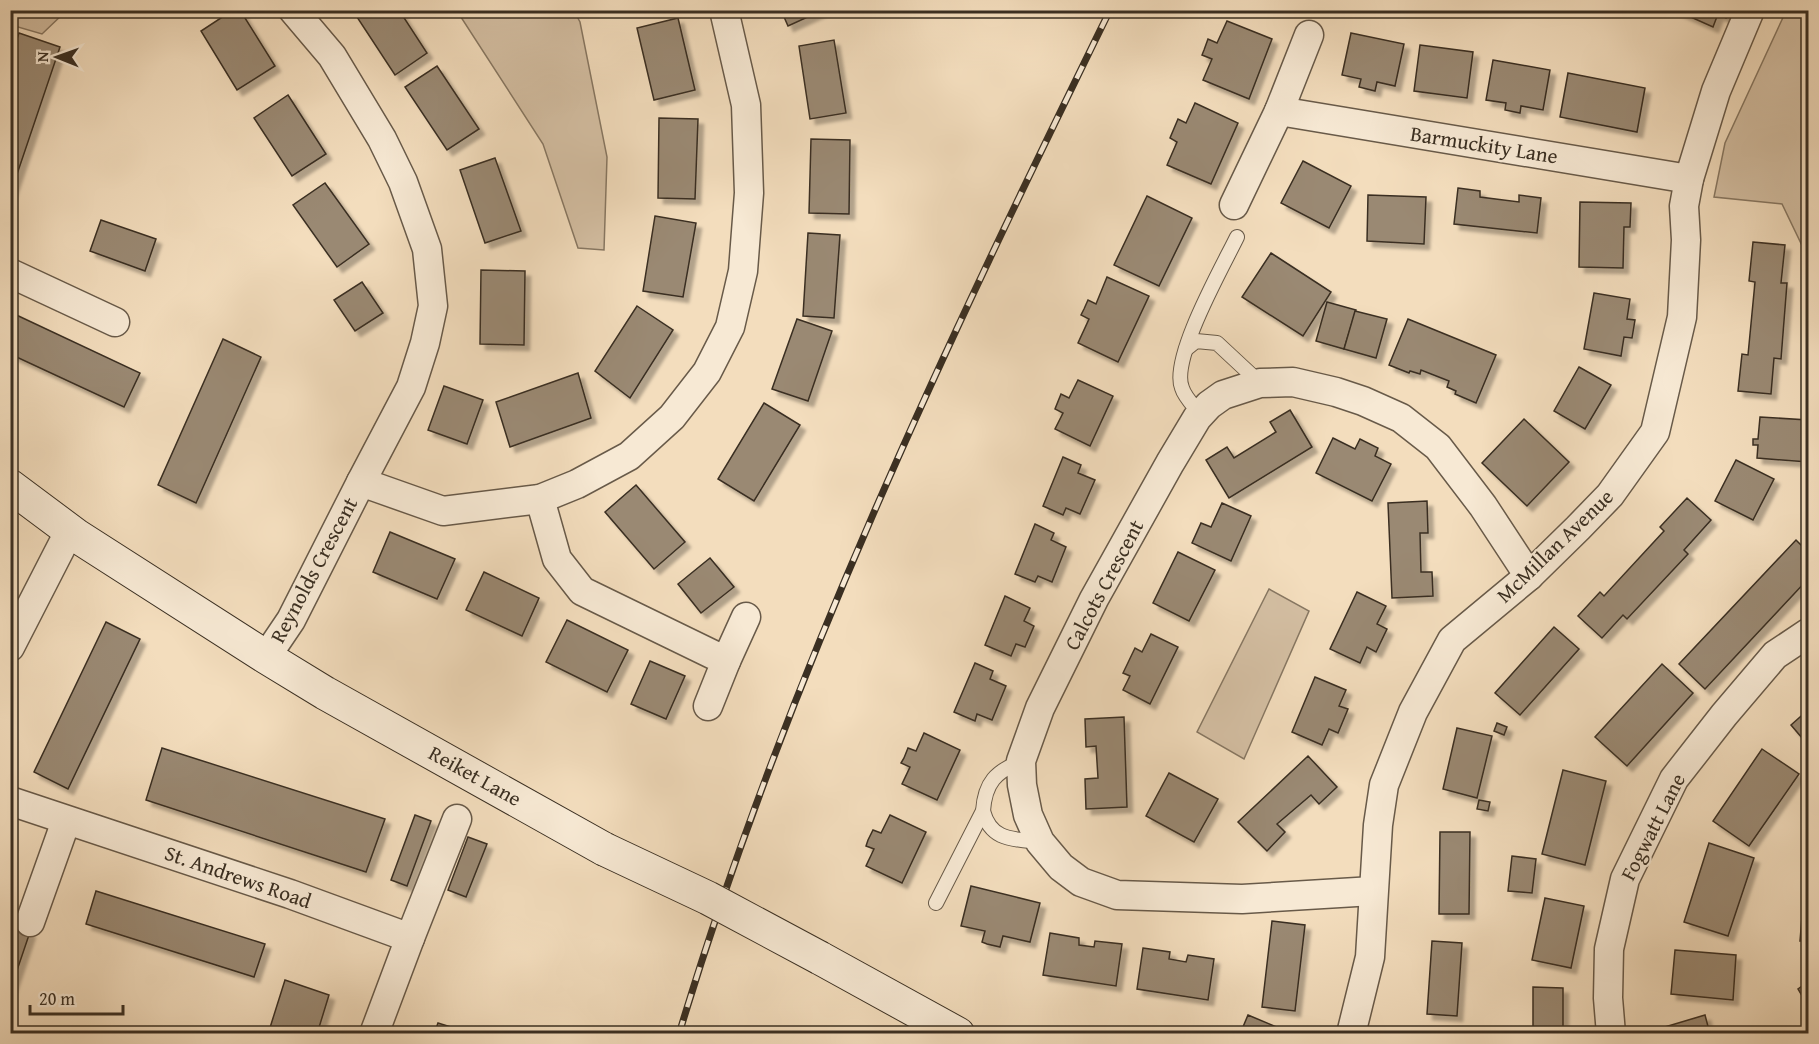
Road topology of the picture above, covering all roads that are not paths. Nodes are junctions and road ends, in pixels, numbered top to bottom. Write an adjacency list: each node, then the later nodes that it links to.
1 (293, 10): 14 (street, Reynolds Crescent)
2 (724, 10): 16 (street, Reynolds Crescent)
3 (1750, 10): 6 (street, McMillan Avenue)
4 (1309, 35): 5 (street)
5 (1278, 111): 6 (street, Barmuckity Lane); 7 (street)
6 (1689, 179): 18 (street, McMillan Avenue)
7 (1234, 205)
8 (1237, 237): 11 (lane)
9 (10, 273): 10 (street)
10 (115, 322)
11 (1186, 349): 12 (lane); 13 (lane)
12 (1260, 383): 13 (street, Calcots Crescent); 18 (street, Calcots Crescent)
13 (1201, 415): 25 (street, Calcots Crescent)
14 (361, 482): 16 (street, Reynolds Crescent); 22 (street, Reynolds Crescent)
15 (10, 486): 17 (street, Reiket Lane)
16 (540, 499): 23 (street)
17 (70, 530): 21 (street); 22 (street, Reiket Lane)
18 (1529, 576): 31 (street, McMillan Avenue)
19 (746, 617): 23 (street)
20 (1809, 633): 38 (street, Fogwatt Lane)
21 (10, 647)
22 (266, 657): 36 (street, Reiket Lane, bridge)
23 (726, 661): 24 (street)
24 (708, 706)
25 (1021, 761): 27 (lane); 30 (street, Calcots Crescent)
26 (10, 801): 29 (street, St. Andrews Road)
27 (983, 811): 30 (lane); 32 (lane)
28 (457, 819): 34 (street)
29 (66, 821): 33 (street); 34 (street, St. Andrews Road)
30 (1040, 842): 31 (street, Calcots Crescent)
31 (1373, 891): 37 (street, McMillan Avenue)
32 (936, 903)
33 (30, 922)
34 (410, 938): 35 (street)
35 (374, 1034)
36 (958, 1034)
37 (1351, 1034)
38 (1611, 1034)

